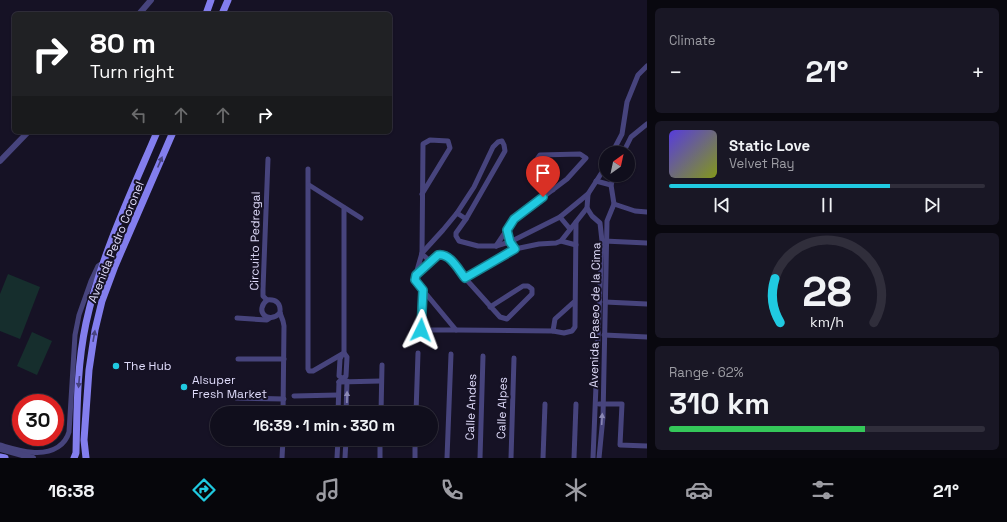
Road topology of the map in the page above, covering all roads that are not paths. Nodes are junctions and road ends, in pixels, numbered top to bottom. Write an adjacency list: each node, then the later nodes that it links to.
1 (151, 0): 4 (street)
2 (212, 0): 5 (main road)
3 (228, 0): 6 (main road)
4 (141, 12)
5 (207, 12)
6 (223, 12)
7 (647, 66): 12 (street)
8 (647, 124): 13 (street)
9 (26, 134): 17 (street)
10 (156, 134): 48 (main road, Avenida Pedro Coronel)
11 (172, 134): 50 (main road, Avenida Pedro Coronel, one-way to 11)
12 (622, 134): 13 (street); 14 (street)
13 (631, 136): 15 (street)
14 (616, 146)
15 (626, 146)
16 (268, 159): 54 (street, Circuito Pedregal)
17 (0, 161)
18 (308, 168): 22 (street)
19 (599, 176): 20 (street)
20 (596, 181): 23 (street); 26 (street)
21 (611, 182): 23 (street)
22 (308, 185): 28 (street); 66 (street)
23 (610, 185): 27 (street)
24 (553, 190): 24 (street); 39 (street)
25 (422, 194): 25 (street); 47 (street)
26 (588, 194): 29 (street); 32 (street)
27 (614, 204): 31 (street); 35 (street, Avenida Paseo de la Cima)
28 (344, 208): 33 (street); 66 (street)
29 (587, 208): 36 (street); 37 (street)
30 (457, 212): 34 (street); 34 (street); 47 (street)
31 (647, 212)
32 (560, 217): 38 (street); 42 (street)
33 (361, 218)
34 (466, 218): 45 (street)
35 (608, 221): 37 (street); 41 (street, Avenida Paseo de la Cima)
36 (576, 222): 38 (street); 44 (street)
37 (600, 223): 41 (street)
38 (570, 229): 40 (street)
39 (507, 230): 42 (street); 45 (street)
40 (561, 241): 44 (street); 46 (street)
41 (604, 241): 43 (street); 56 (street, Avenida Paseo de la Cima); 85 (street)
42 (510, 242): 45 (street); 46 (street)
43 (647, 243)
44 (576, 245): 55 (street)
45 (496, 246)
46 (515, 249): 52 (street)
47 (422, 253): 49 (street); 51 (street)
48 (104, 262): 50 (street); 68 (main road, Avenida Pedro Coronel); 92 (street)
49 (431, 262): 51 (street); 52 (street)
50 (115, 266): 75 (main road, Avenida Pedro Coronel, one-way to 50)
51 (416, 275): 53 (street)
52 (465, 278): 58 (street)
53 (423, 290): 62 (street); 62 (street)
54 (267, 300): 59 (street, Circuito Pedregal); 61 (street)
55 (575, 301): 63 (street); 63 (street)
56 (605, 302): 57 (street); 64 (street, Avenida Paseo de la Cima)
57 (647, 304)
58 (490, 307): 58 (street)
59 (280, 313): 61 (street); 72 (street)
60 (237, 318): 61 (street)
61 (270, 318)
62 (456, 330): 63 (street)
63 (553, 331)
64 (604, 335): 65 (street); 86 (street, Avenida Paseo de la Cima)
65 (647, 337)
66 (344, 353): 76 (street)
67 (418, 353): 91 (street)
68 (81, 354): 75 (street); 103 (main road, Avenida Pedro Coronel, one-way to 103)
69 (451, 354): 111 (street)
70 (483, 356): 112 (street, Calle Andes)
71 (514, 358): 113 (street, Calle Alpes)
72 (284, 359): 73 (street); 82 (street)
73 (238, 360)
74 (382, 365): 77 (street)
75 (89, 380): 78 (main road, Avenida Pedro Coronel)
76 (343, 380): 77 (street); 79 (street); 89 (street, one-way to 76)
77 (381, 381): 90 (street)
78 (87, 394): 104 (main road, Avenida Pedro Coronel); 105 (main road)
79 (338, 395): 80 (street); 88 (street)
80 (294, 396)
81 (236, 398): 82 (street)
82 (284, 399): 87 (street)
83 (545, 404): 114 (street)
84 (576, 404): 115 (street)
85 (596, 404): 86 (street); 116 (street)
86 (603, 405): 98 (street); 117 (street, Avenida Paseo de la Cima, one-way to 86)
87 (284, 406)
88 (338, 406)
89 (345, 406)
90 (381, 406)
91 (416, 406)
92 (0, 445)
93 (283, 446): 106 (street)
94 (338, 446): 107 (street)
95 (346, 446): 108 (street)
96 (380, 446): 109 (street)
97 (415, 446): 110 (street)
98 (647, 446)
99 (0, 449): 102 (street)
100 (0, 457): 101 (main road)
101 (5, 458)
102 (33, 458)
103 (74, 458)
104 (86, 458)
105 (90, 458)
106 (282, 458)
107 (338, 458)
108 (345, 458)
109 (380, 458)
110 (415, 458)
111 (447, 458)
112 (480, 458)
113 (511, 458)
114 (543, 458)
115 (574, 458)
116 (593, 458)
117 (600, 458)

